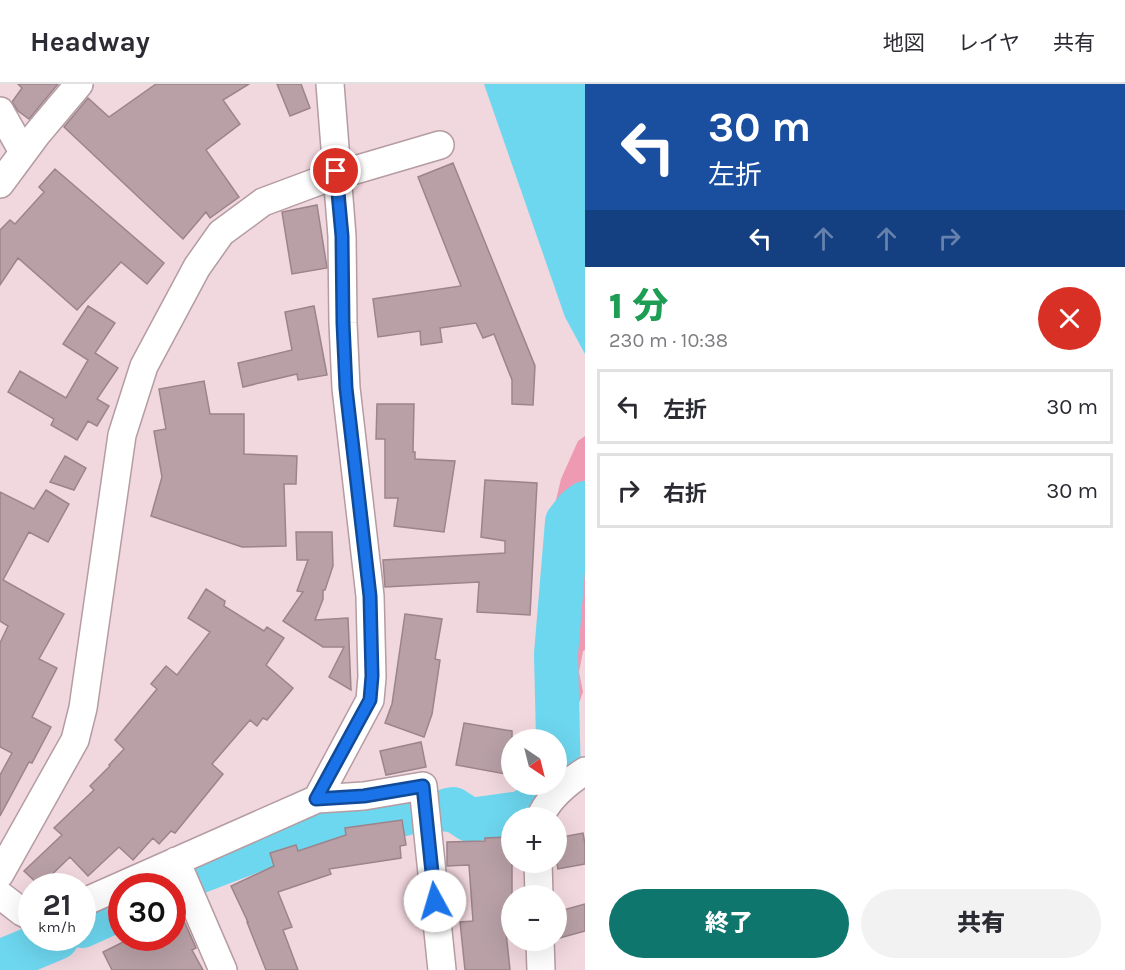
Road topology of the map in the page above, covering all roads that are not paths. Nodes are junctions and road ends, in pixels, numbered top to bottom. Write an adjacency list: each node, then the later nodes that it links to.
1 (79, 84): 5 (street)
2 (330, 84): 10 (street)
3 (0, 111): 5 (street)
4 (440, 145): 6 (street)
5 (23, 152): 8 (street)
6 (356, 170)
7 (322, 180): 13 (street)
8 (0, 184)
9 (585, 771): 11 (street)
10 (316, 799): 12 (street); 19 (street)
11 (544, 807)
12 (176, 861): 15 (street); 18 (street)
13 (0, 874)
14 (0, 895): 16 (street)
15 (96, 897)
16 (18, 909)
17 (540, 951): 20 (street)
18 (223, 970)
19 (442, 970)
20 (541, 970)

